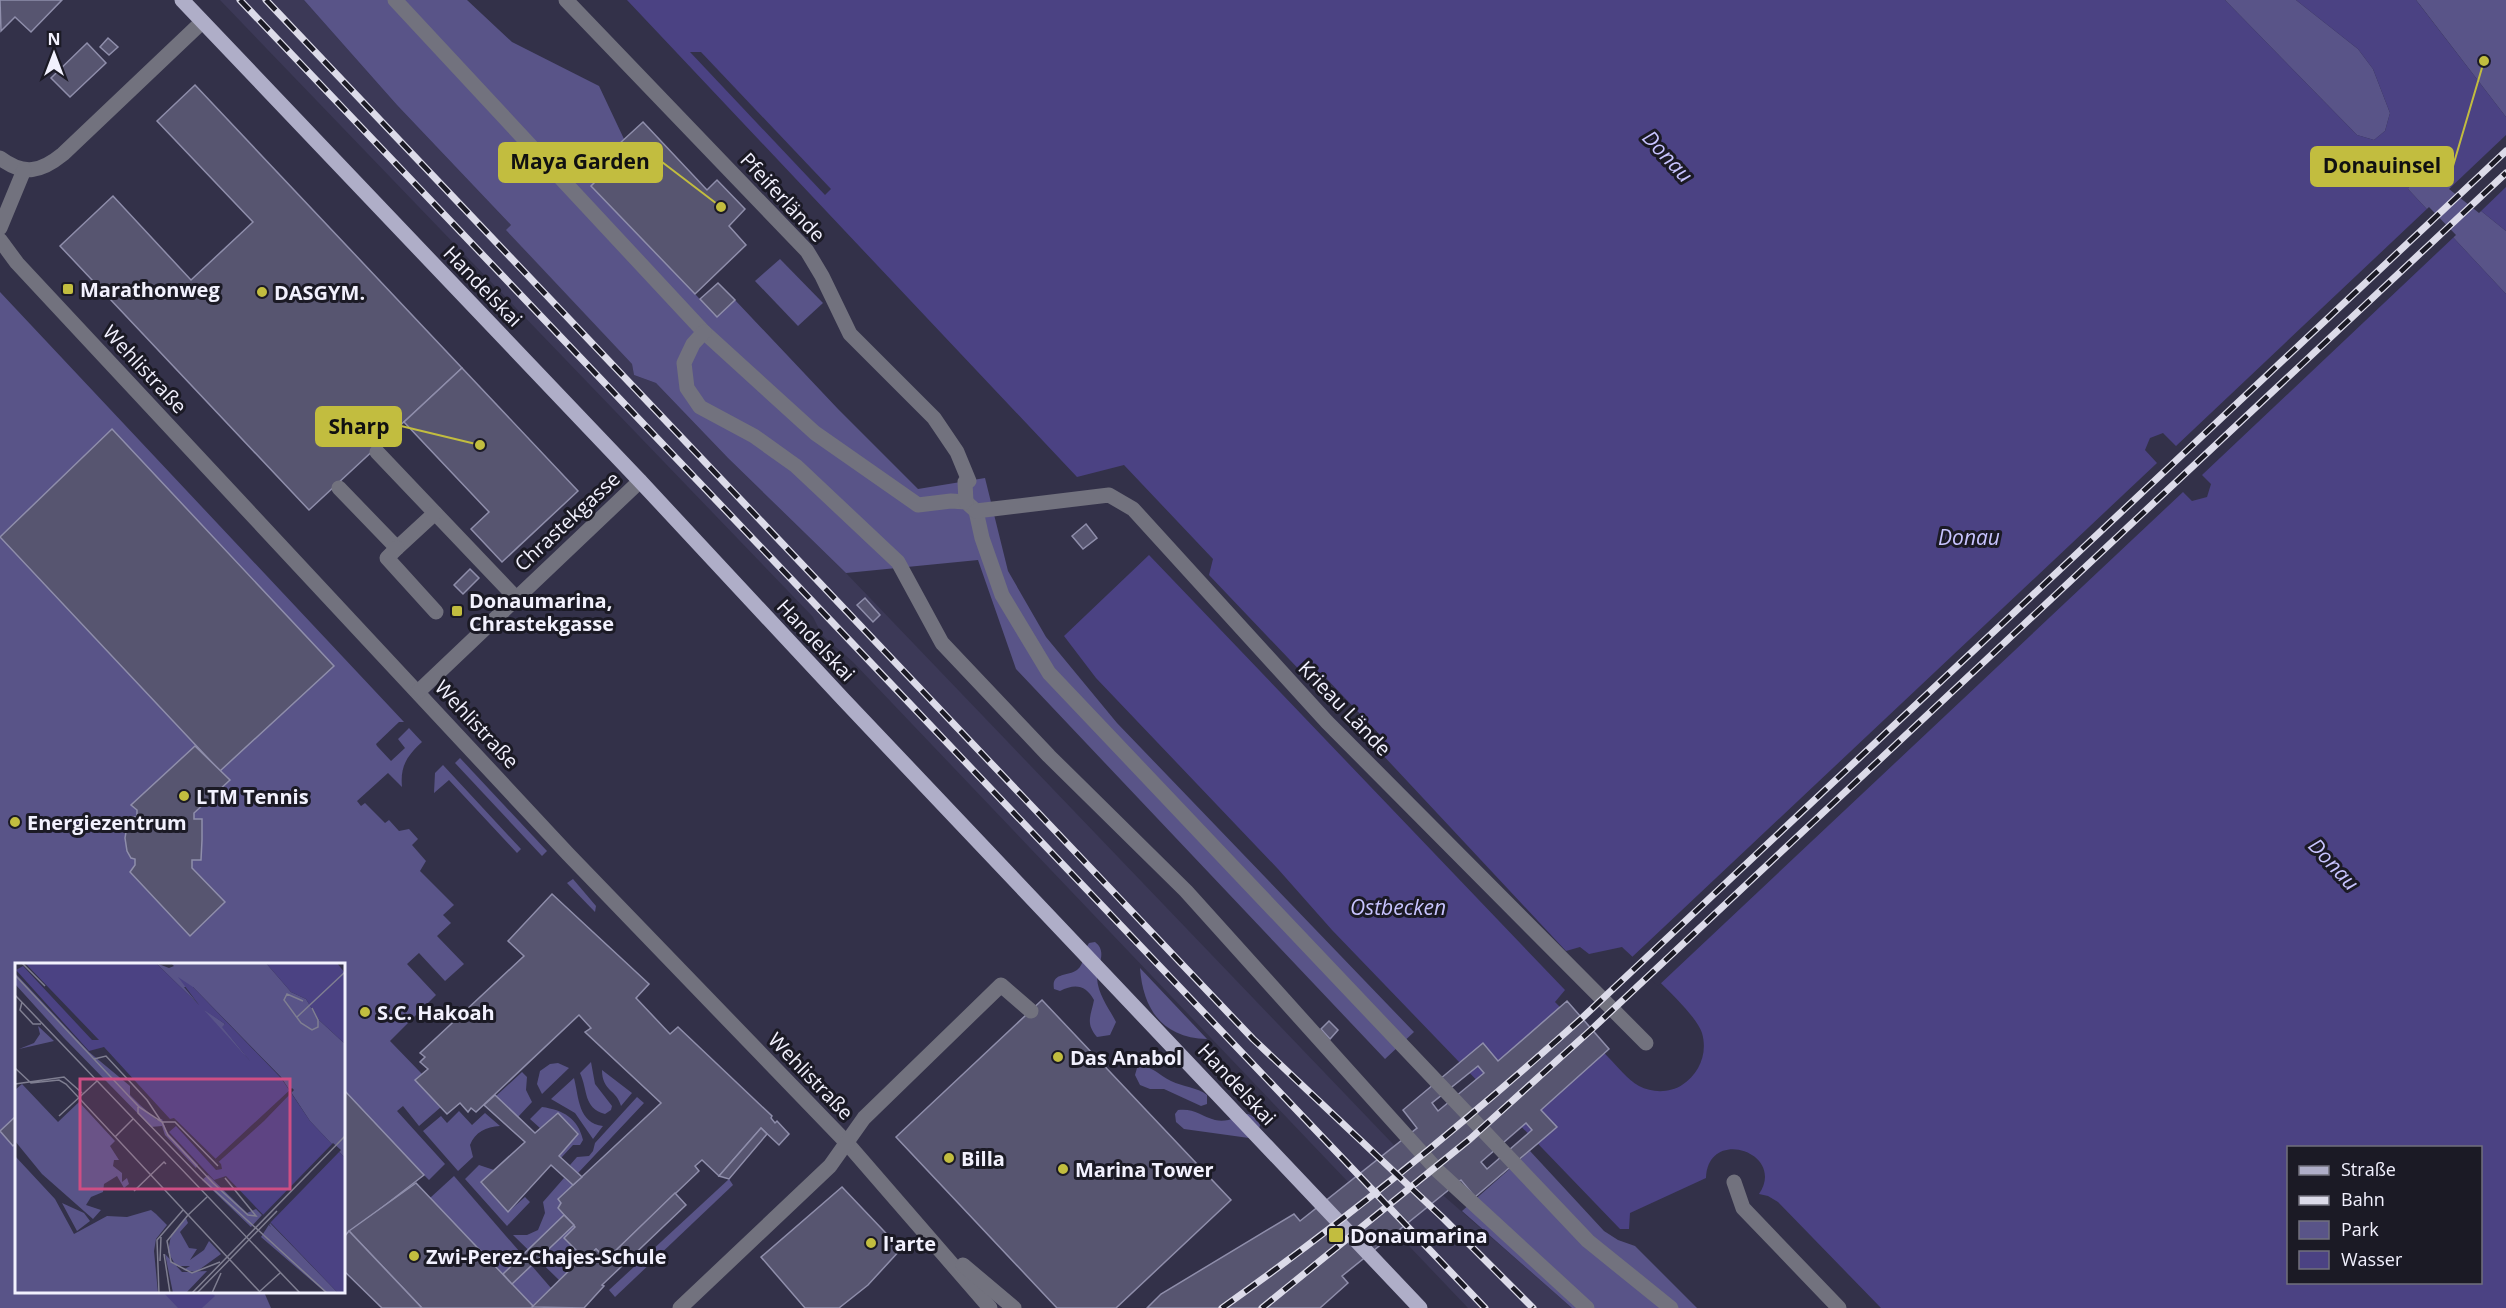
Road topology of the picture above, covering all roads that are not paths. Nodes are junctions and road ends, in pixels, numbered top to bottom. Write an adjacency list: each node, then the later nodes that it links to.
1 (182, 0): 4 (main road, Handelskai)
2 (394, 0): 9 (street, Krieau Lände)
3 (566, 0): 13 (street, Pfeiferlände)
4 (202, 21): 6 (street); 11 (main road, Handelskai)
5 (0, 158): 6 (street)
6 (24, 170): 7 (street)
7 (0, 228)
8 (0, 240): 18 (street, Wehlistraße)
9 (705, 332): 13 (street, Krieau Lände); 28 (street)
10 (377, 452): 14 (street)
11 (640, 481): 16 (street, Chrastekgasse); 27 (main road, Handelskai)
12 (339, 488): 15 (street)
13 (971, 506): 20 (street, Krieau Lände); 29 (street, Pfeiferlände)
14 (435, 513): 15 (street); 16 (street)
15 (397, 548): 17 (street)
16 (516, 598): 18 (street, Chrastekgasse)
17 (436, 612)
18 (418, 692): 21 (street, Wehlistraße)
19 (1031, 1011): 21 (street)
20 (1646, 1043)
21 (846, 1142): 23 (street, Wehlistraße); 24 (street)
22 (1734, 1182): 30 (street)
23 (926, 1234): 25 (street, Wehlistraße); 26 (street, Wehlistraße)
24 (680, 1308)
25 (990, 1308)
26 (1014, 1308)
27 (1420, 1308)
28 (1587, 1308)
29 (1671, 1308)
30 (1839, 1308)

